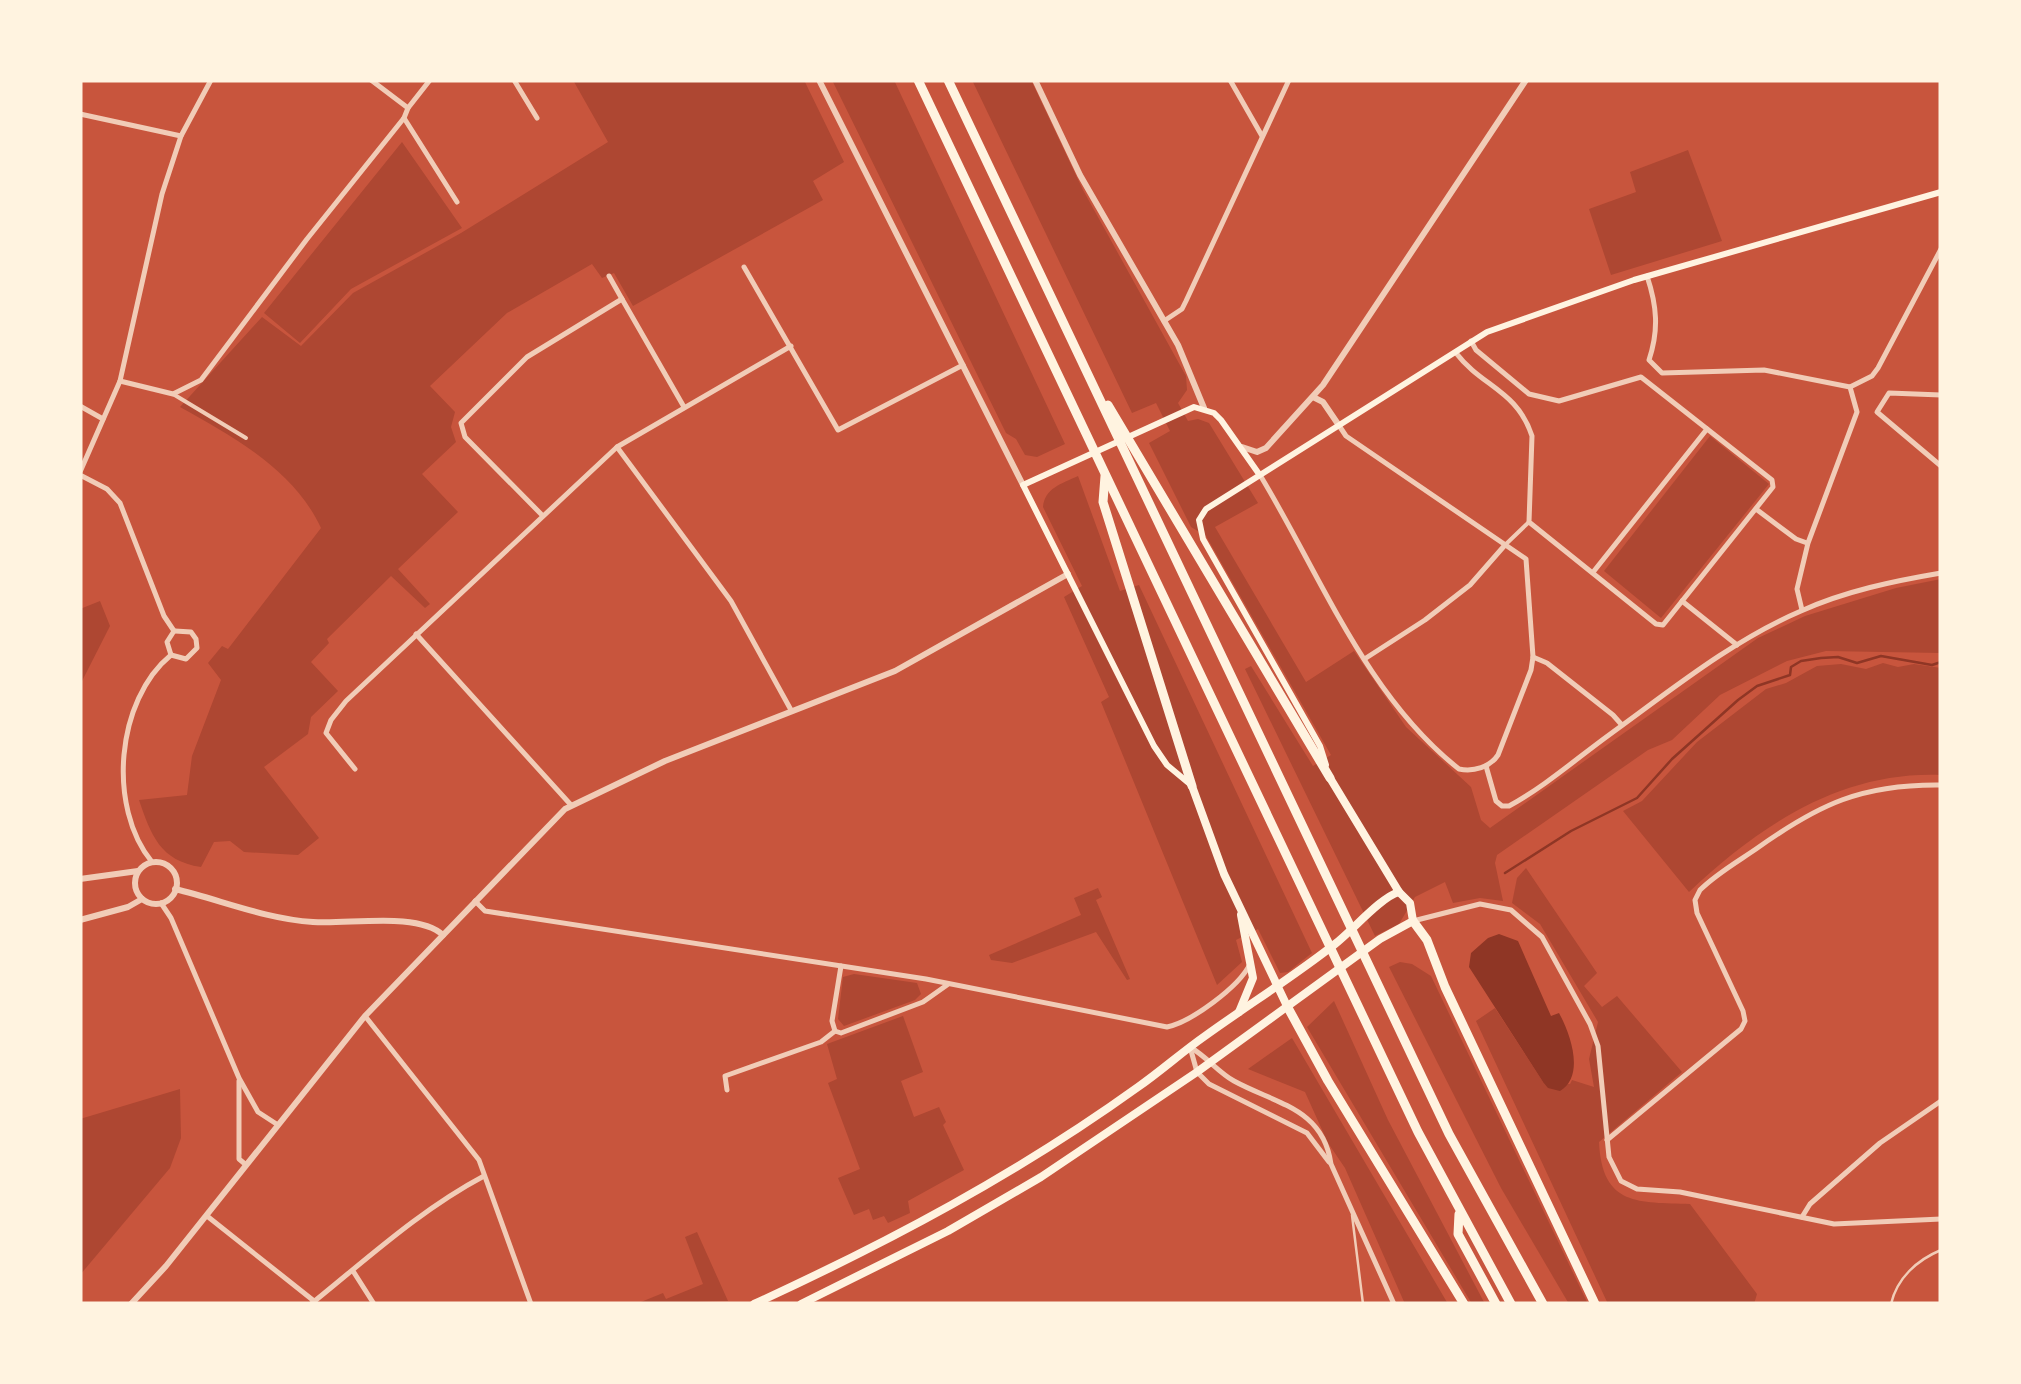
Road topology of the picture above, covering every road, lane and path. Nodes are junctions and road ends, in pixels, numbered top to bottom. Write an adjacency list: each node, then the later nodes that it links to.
1 (211, 80): 16 (street)
2 (372, 80): 12 (street)
3 (430, 80): 12 (street)
4 (514, 80): 15 (street)
5 (819, 80): 29 (street)
6 (918, 80): 47 (highway)
7 (948, 80): 30 (highway)
8 (1035, 80): 25 (street)
9 (1230, 80): 17 (street)
10 (1289, 80): 17 (street)
11 (1526, 80): 35 (street)
12 (408, 108): 14 (street)
13 (80, 114): 16 (street)
14 (404, 118): 19 (street); 33 (street)
15 (537, 118)
16 (181, 136): 31 (street)
17 (1262, 136): 25 (street)
18 (1941, 193): 23 (main road)
19 (457, 202)
20 (1941, 248): 32 (street)
21 (744, 268): 27 (street)
22 (609, 276): 24 (street)
23 (1648, 276): 26 (main road); 32 (street)
24 (622, 299): 37 (street); 51 (street)
25 (1164, 321): 38 (street)
26 (1471, 340): 28 (main road); 41 (street)
27 (792, 346): 29 (street); 37 (street)
28 (1454, 351): 40 (main road); 52 (street)
29 (963, 365): 49 (street)
30 (1088, 374): 70 (highway); 125 (highway)
31 (120, 381): 33 (street); 39 (street)
32 (1847, 387): 53 (street)
33 (173, 394): 42 (street)
34 (1941, 396): 45 (street)
35 (1313, 397): 40 (street); 43 (street)
36 (80, 406): 39 (street)
37 (684, 407): 44 (street)
38 (1204, 408): 43 (main road); 49 (main road)
39 (104, 419): 46 (street)
40 (1338, 424): 48 (main road); 54 (street)
41 (1707, 428): 50 (street); 55 (street)
42 (246, 438)
43 (1236, 444): 48 (main road)
44 (617, 447): 51 (street); 66 (street)
45 (1941, 466)
46 (80, 474): 60 (street)
47 (1105, 474): 72 (highway); 106 (highway)
48 (1259, 474): 65 (street); 70 (main road)
49 (1024, 486): 57 (main road)
50 (1756, 509): 53 (street); 58 (street)
51 (541, 515): 61 (street)
52 (1528, 522): 54 (street); 55 (street)
53 (1808, 543): 59 (street)
54 (1506, 546): 64 (street); 65 (street)
55 (1594, 572): 58 (street)
56 (1941, 573): 59 (street)
57 (1068, 574): 66 (street); 72 (main road)
58 (1682, 600): 62 (street)
59 (1802, 610): 62 (street)
60 (174, 631): 63 (street); 63 (street)
61 (416, 634): 69 (street); 73 (street)
62 (1737, 645): 67 (street)
63 (170, 654): 74 (street)
64 (1533, 656): 67 (street); 68 (street)
65 (1366, 658): 68 (street)
66 (791, 710): 73 (street)
67 (1622, 726): 68 (street)
68 (1486, 766)
69 (355, 769)
70 (1330, 778): 78 (main road)
71 (1941, 785): 101 (street)
72 (1192, 786): 82 (main road)
73 (571, 804): 80 (street)
74 (152, 862): 75 (street); 77 (street)
75 (139, 870): 76 (street); 79 (street)
76 (80, 879)
77 (175, 890): 81 (street); 85 (street)
78 (1399, 892): 84 (main road); 89 (main road)
79 (142, 899): 81 (street); 83 (street)
80 (475, 902): 85 (street); 87 (street)
81 (161, 903): 97 (street)
82 (1240, 911): 86 (main road); 89 (main road)
83 (80, 920)
84 (1414, 921): 90 (main road); 101 (street); 126 (highway)
85 (443, 934): 92 (street)
86 (1252, 962): 88 (street); 91 (main road)
87 (841, 966): 88 (street); 93 (street)
88 (947, 984): 93 (street)
89 (1278, 986): 90 (main road); 91 (main road)
90 (1287, 1006): 95 (main road); 122 (highway)
91 (1238, 1014): 94 (main road)
92 (366, 1016): 100 (street); 104 (street)
93 (836, 1031): 98 (street)
94 (1190, 1047): 95 (street); 96 (street); 112 (main road)
95 (1213, 1061): 96 (main road); 103 (street)
96 (1197, 1072): 103 (street); 119 (main road)
97 (239, 1078): 100 (street); 102 (street)
98 (727, 1090)
99 (1941, 1101): 108 (street)
100 (278, 1125): 102 (street)
101 (1607, 1144): 108 (street)
102 (246, 1164): 107 (street)
103 (1331, 1164): 105 (street)
104 (484, 1176): 111 (street); 116 (street)
105 (1351, 1209): 120 (lane); 121 (street)
106 (1459, 1211): 123 (highway); 124 (highway)
107 (206, 1215): 113 (street); 114 (street)
108 (1802, 1217): 109 (street)
109 (1941, 1219)
110 (1941, 1250): 127 (lane)
111 (353, 1271): 113 (street); 115 (street)
112 (781, 1292): 117 (main road); 118 (street)
113 (313, 1302)
114 (131, 1304)
115 (374, 1304)
116 (531, 1304)
117 (754, 1304)
118 (776, 1304)
119 (801, 1304)
120 (1363, 1304)
121 (1394, 1304)
122 (1464, 1304)
123 (1496, 1304)
124 (1511, 1304)
125 (1542, 1304)
126 (1595, 1304)
127 (1890, 1304)

